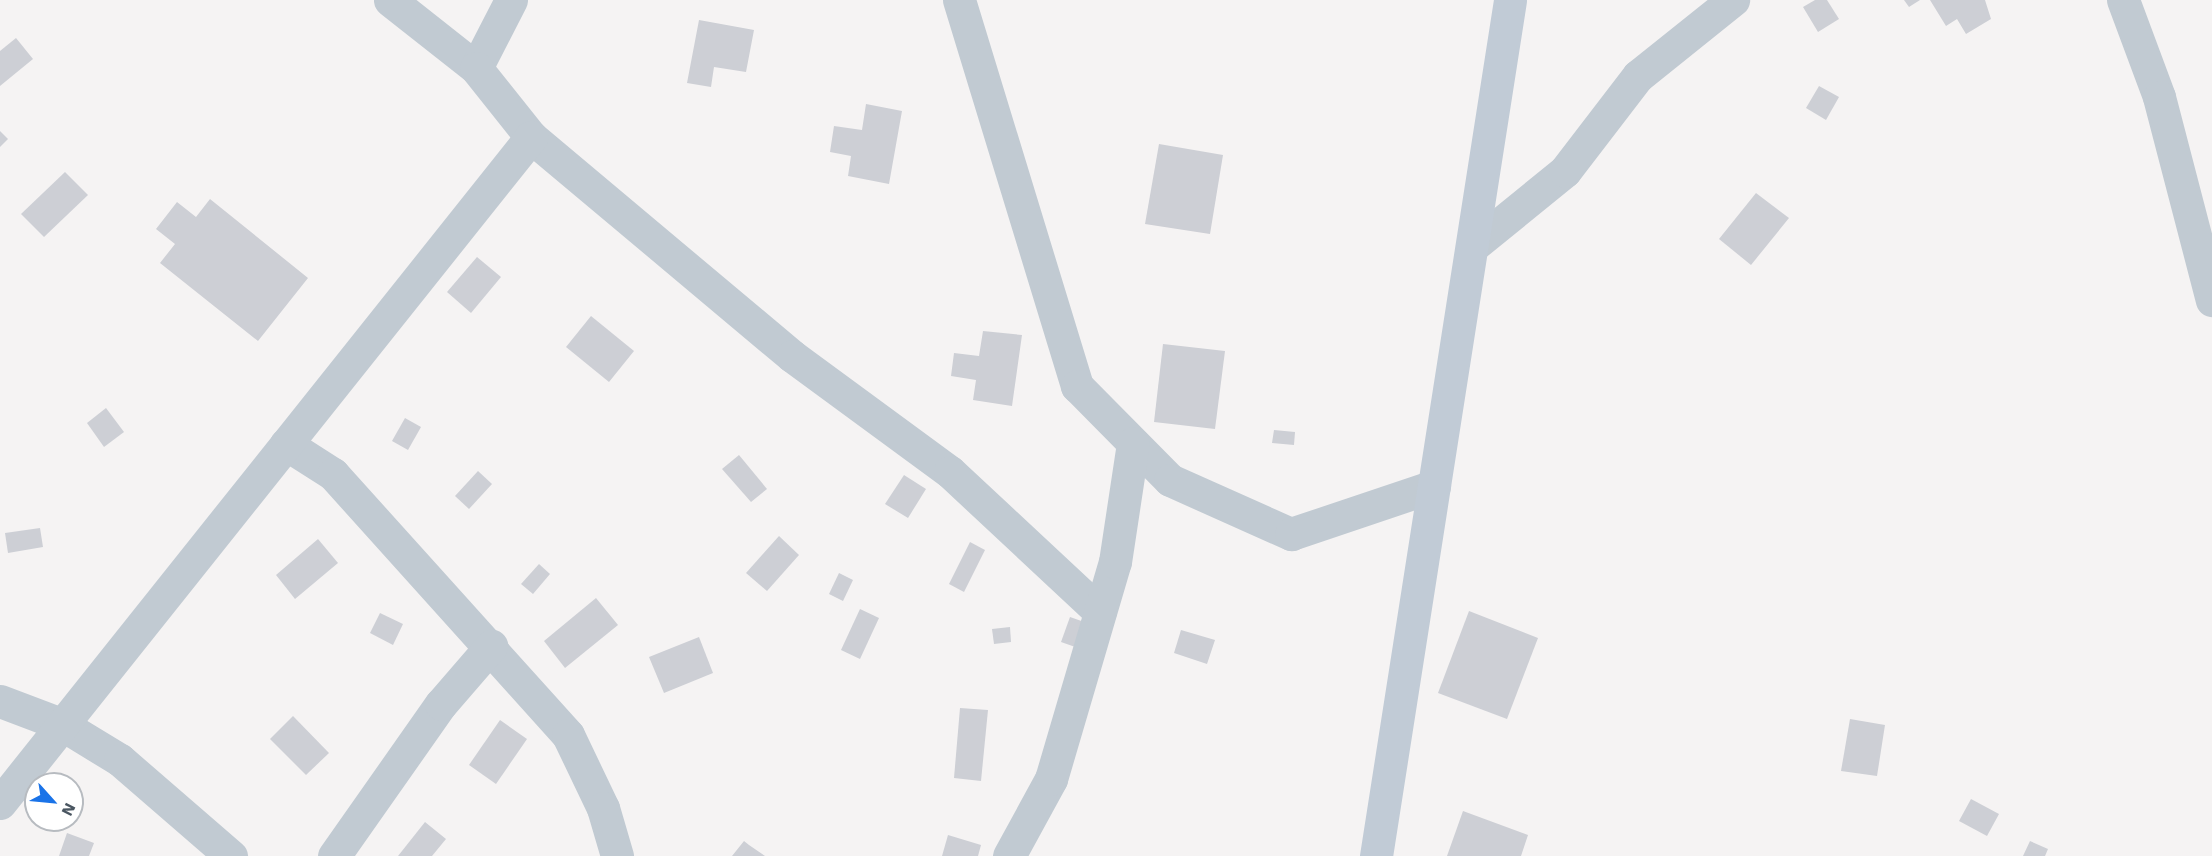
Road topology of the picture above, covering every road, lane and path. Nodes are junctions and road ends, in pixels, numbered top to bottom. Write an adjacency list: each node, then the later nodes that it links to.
1 (390, 0): 7 (street)
2 (511, 0): 7 (street)
3 (959, 0): 11 (street)
4 (1510, 0): 9 (main road)
5 (1733, 0): 9 (street)
6 (2124, 0): 10 (street)
7 (476, 68): 8 (street)
8 (531, 137): 12 (street); 14 (street)
9 (1474, 245): 13 (main road)
10 (2212, 300)
11 (1133, 443): 13 (street); 14 (street)
12 (286, 444): 15 (street); 17 (street)
13 (1434, 486): 23 (main road)
14 (1100, 612): 22 (street)
15 (491, 646): 20 (street); 21 (street)
16 (0, 701): 17 (street)
17 (61, 724): 18 (street); 19 (street)
18 (0, 803)
19 (231, 856)
20 (334, 856)
21 (616, 856)
22 (1009, 856)
23 (1376, 856)

